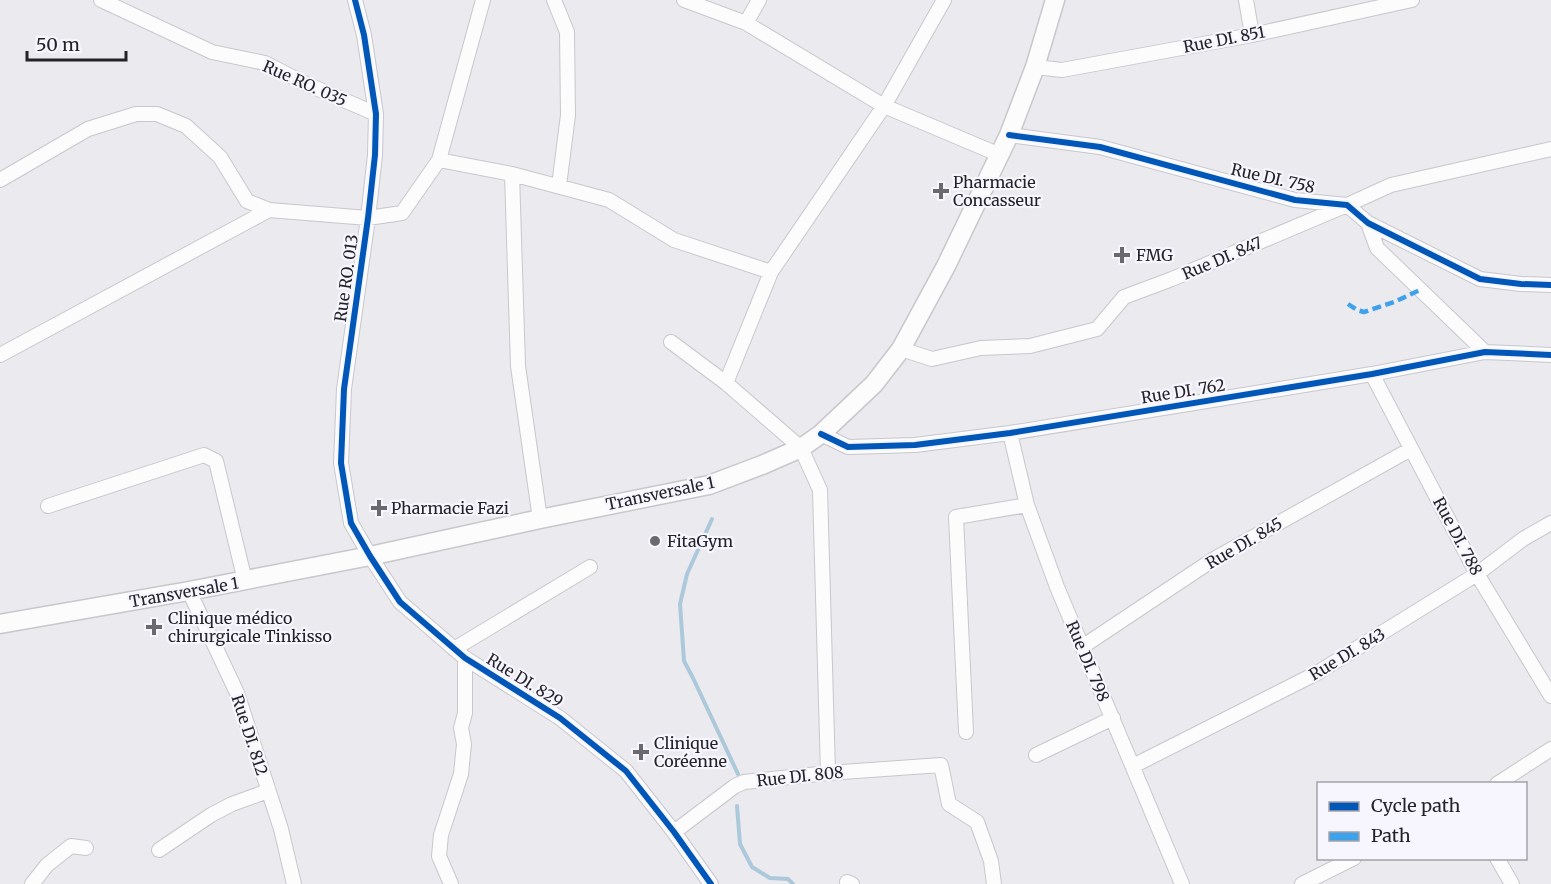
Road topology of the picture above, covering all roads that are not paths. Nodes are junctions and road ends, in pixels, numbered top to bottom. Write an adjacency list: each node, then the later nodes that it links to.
1 (355, 0): 15 (street, Rue RO. 013)
2 (483, 0): 19 (street)
3 (554, 0): 22 (street)
4 (684, 0): 11 (street)
5 (759, 0): 11 (street)
6 (944, 0): 14 (street)
7 (1054, 0): 13 (main road, Transversale 1)
8 (1246, 0): 12 (street)
9 (1412, 0): 12 (street, Rue DI. 851)
10 (106, 1): 15 (street, Rue RO. 035)
11 (746, 23): 14 (street)
12 (1252, 35): 13 (street, Rue DI. 851)
13 (1035, 68): 16 (main road, Transversale 1)
14 (884, 106): 18 (street); 27 (street)
15 (376, 114): 25 (street, Rue RO. 013)
16 (1010, 135): 18 (main road, Transversale 1); 23 (street, Rue DI. 758)
17 (1551, 149): 23 (street, Rue DI. 847)
18 (1000, 155): 30 (main road, Transversale 1)
19 (439, 160): 20 (street); 25 (street)
20 (512, 174): 22 (street); 42 (street)
21 (0, 180): 24 (street)
22 (559, 186): 27 (street)
23 (1347, 205): 26 (street); 30 (street, Rue DI. 847)
24 (269, 210): 25 (street); 32 (street)
25 (368, 218): 44 (street, Rue RO. 013)
26 (1368, 223): 28 (street); 31 (street)
27 (771, 272): 35 (street)
28 (1551, 285)
29 (671, 342): 35 (street)
30 (901, 349): 37 (main road, Transversale 1)
31 (1485, 352): 33 (street, Rue DI. 762); 34 (street, Rue DI. 762)
32 (0, 355)
33 (1551, 355)
34 (1372, 374): 36 (street, Rue DI. 762); 39 (street, Rue DI. 788)
35 (726, 382): 38 (street)
36 (1010, 433): 37 (street, Rue DI. 762); 40 (street, Rue DI. 798)
37 (821, 434): 38 (main road, Transversale 1)
38 (801, 448): 42 (main road, Transversale 1); 58 (street)
39 (1412, 449): 46 (street, Rue DI. 788); 50 (street, Rue DI. 845)
40 (1027, 505): 50 (street, Rue DI. 798); 54 (street)
41 (48, 506): 47 (street)
42 (540, 519): 44 (main road, Transversale 1)
43 (1551, 523): 46 (street, Rue DI. 843)
44 (369, 556): 47 (main road, Transversale 1); 51 (street, Rue DI. 829)
45 (590, 567): 51 (street)
46 (1478, 574): 52 (street, Rue DI. 788); 57 (street, Rue DI. 843)
47 (244, 580): 48 (main road, Transversale 1)
48 (189, 591): 49 (main road, Transversale 1); 60 (street, Rue DI. 812)
49 (0, 624)
50 (1082, 647): 53 (street, Rue DI. 798)
51 (460, 654): 61 (street, Rue DI. 829); 68 (street)
52 (1551, 696)
53 (1113, 718): 56 (street); 57 (street, Rue DI. 798)
54 (966, 732)
55 (1551, 749): 59 (street)
56 (1036, 755)
57 (1133, 766): 71 (street, Rue DI. 798)
58 (828, 773): 61 (street, Rue DI. 808); 70 (street, Rue DI. 808)
59 (1499, 782)
60 (268, 791): 63 (street); 67 (street, Rue DI. 812)
61 (674, 832): 69 (street, Rue DI. 829)
62 (86, 848): 66 (street)
63 (159, 850)
64 (1350, 860): 72 (street)
65 (1498, 860): 73 (street)
66 (32, 884)
67 (294, 884)
68 (451, 884)
69 (711, 884)
70 (994, 884)
71 (1182, 884)
72 (1302, 884)
73 (1512, 884)

